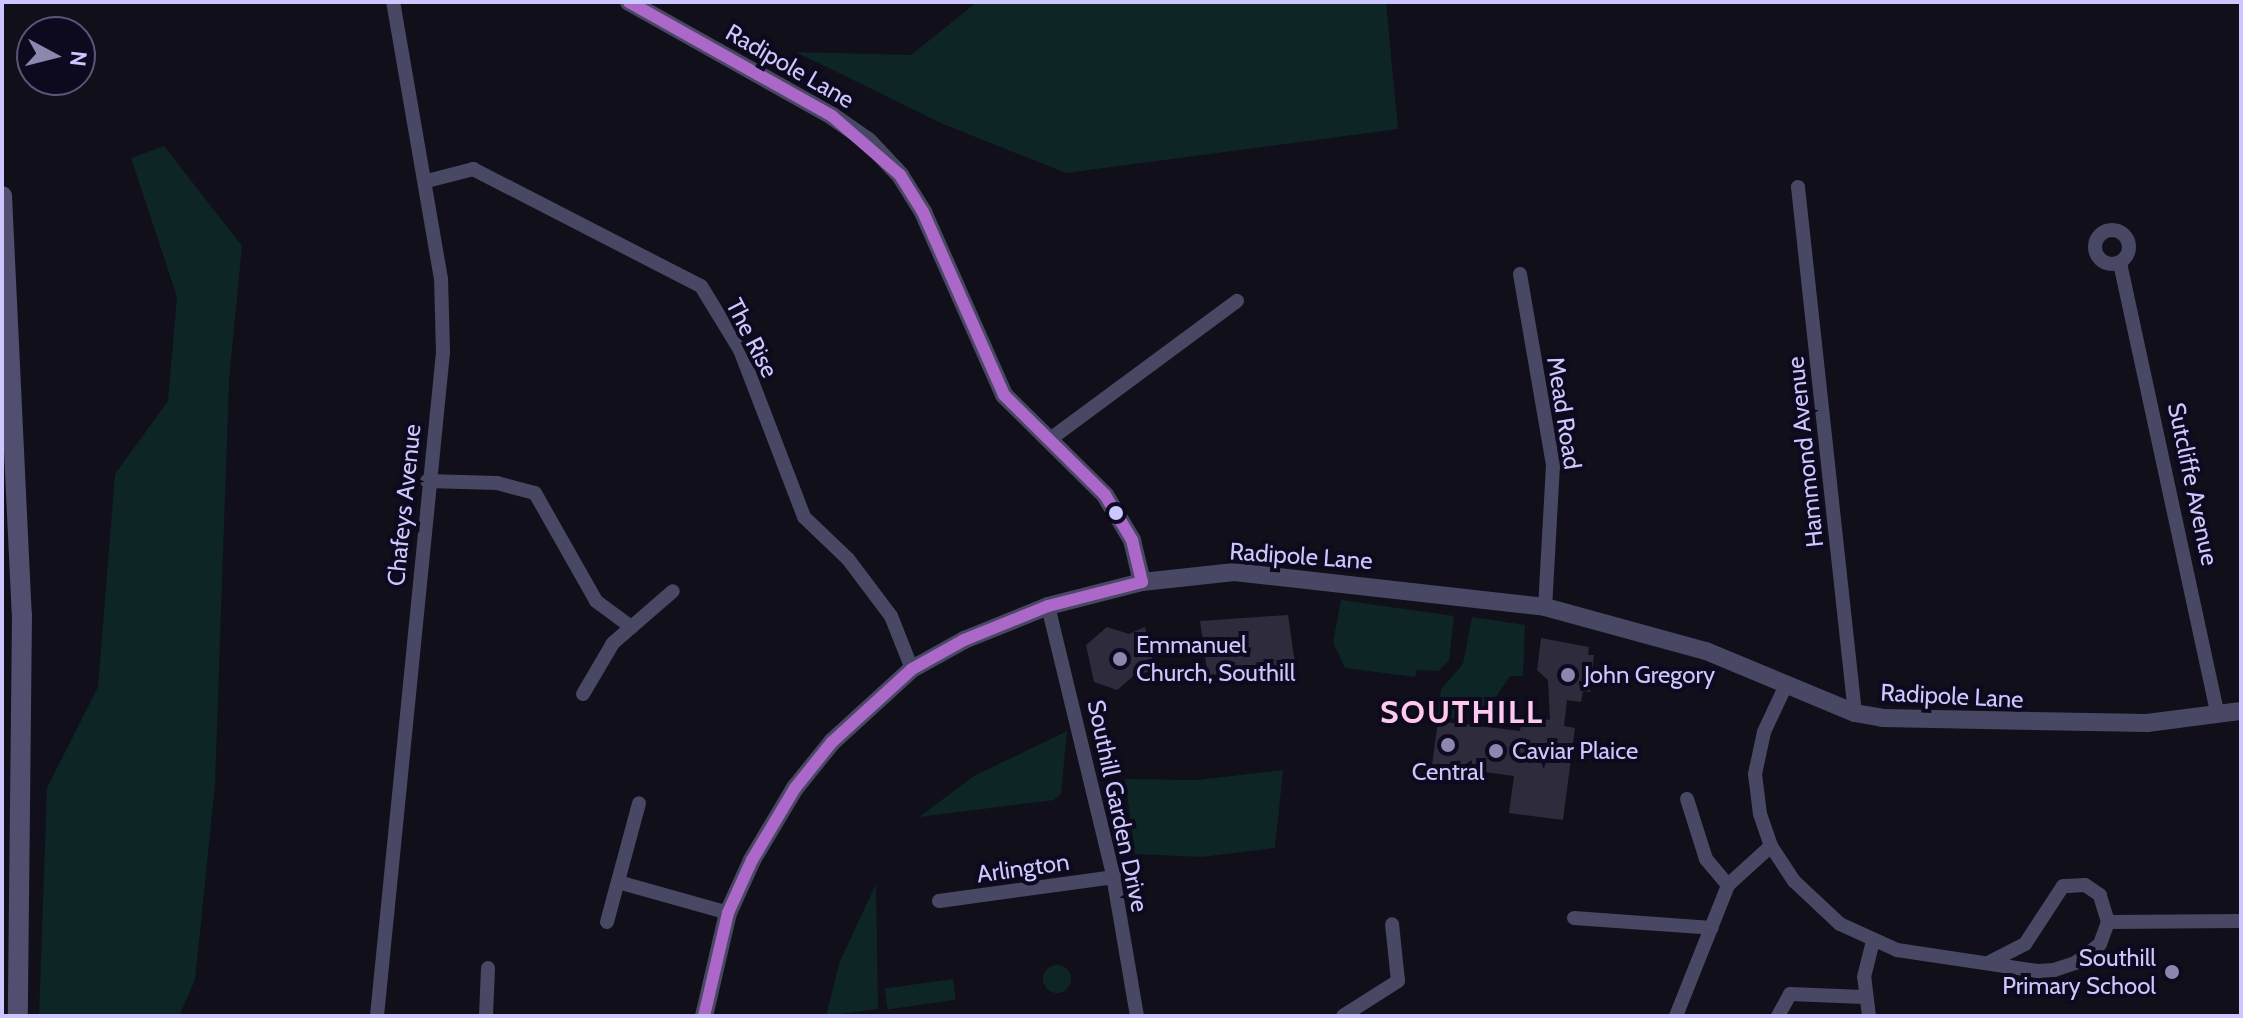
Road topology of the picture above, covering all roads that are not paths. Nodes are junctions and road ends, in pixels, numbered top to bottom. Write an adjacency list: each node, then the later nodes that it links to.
1 (393, 2): 3 (street, Chafeys Avenue)
2 (629, 2): 9 (street, Radipole Lane)
3 (427, 181): 10 (street, Chafeys Avenue); 16 (street, The Rise)
4 (1798, 187): 20 (street, Hammond Avenue)
5 (2, 196): 40 (main road)
6 (2120, 263): 21 (street, Sutcliffe Avenue)
7 (1520, 274): 14 (street, Mead Road)
8 (1237, 301): 9 (street)
9 (1049, 440): 11 (street, Radipole Lane)
10 (427, 481): 15 (street); 41 (street, Chafeys Avenue)
11 (1142, 582): 13 (street); 14 (street, Radipole Lane)
12 (673, 591): 15 (street)
13 (1048, 606): 16 (street); 25 (street, Southill Garden Drive)
14 (1545, 607): 17 (street, Radipole Lane)
15 (631, 627): 18 (street)
16 (912, 669): 29 (street)
17 (1786, 685): 20 (street, Radipole Lane); 24 (street)
18 (583, 694)
19 (2241, 711): 21 (street, Radipole Lane)
20 (1855, 713): 21 (street, Radipole Lane)
21 (2218, 716)
22 (1687, 799): 27 (street)
23 (639, 803): 26 (street)
24 (1771, 846): 27 (street); 36 (street)
25 (1114, 877): 28 (street, Arlington); 44 (street, Southill Garden Drive)
26 (618, 882): 29 (street); 32 (street)
27 (1728, 885): 35 (street)
28 (939, 901)
29 (728, 913): 43 (street)
30 (1574, 918): 35 (street)
31 (2241, 921): 33 (street)
32 (607, 922)
33 (2108, 922): 37 (street); 37 (street)
34 (1392, 924): 45 (street)
35 (1712, 928): 46 (street)
36 (1873, 942): 37 (street); 39 (street)
37 (1990, 962)
38 (488, 968): 42 (street)
39 (1864, 997): 47 (street); 48 (street)
40 (18, 1016)
41 (377, 1016)
42 (486, 1016)
43 (704, 1016)
44 (1137, 1016)
45 (1343, 1016)
46 (1676, 1016)
47 (1778, 1016)
48 (1869, 1016)

